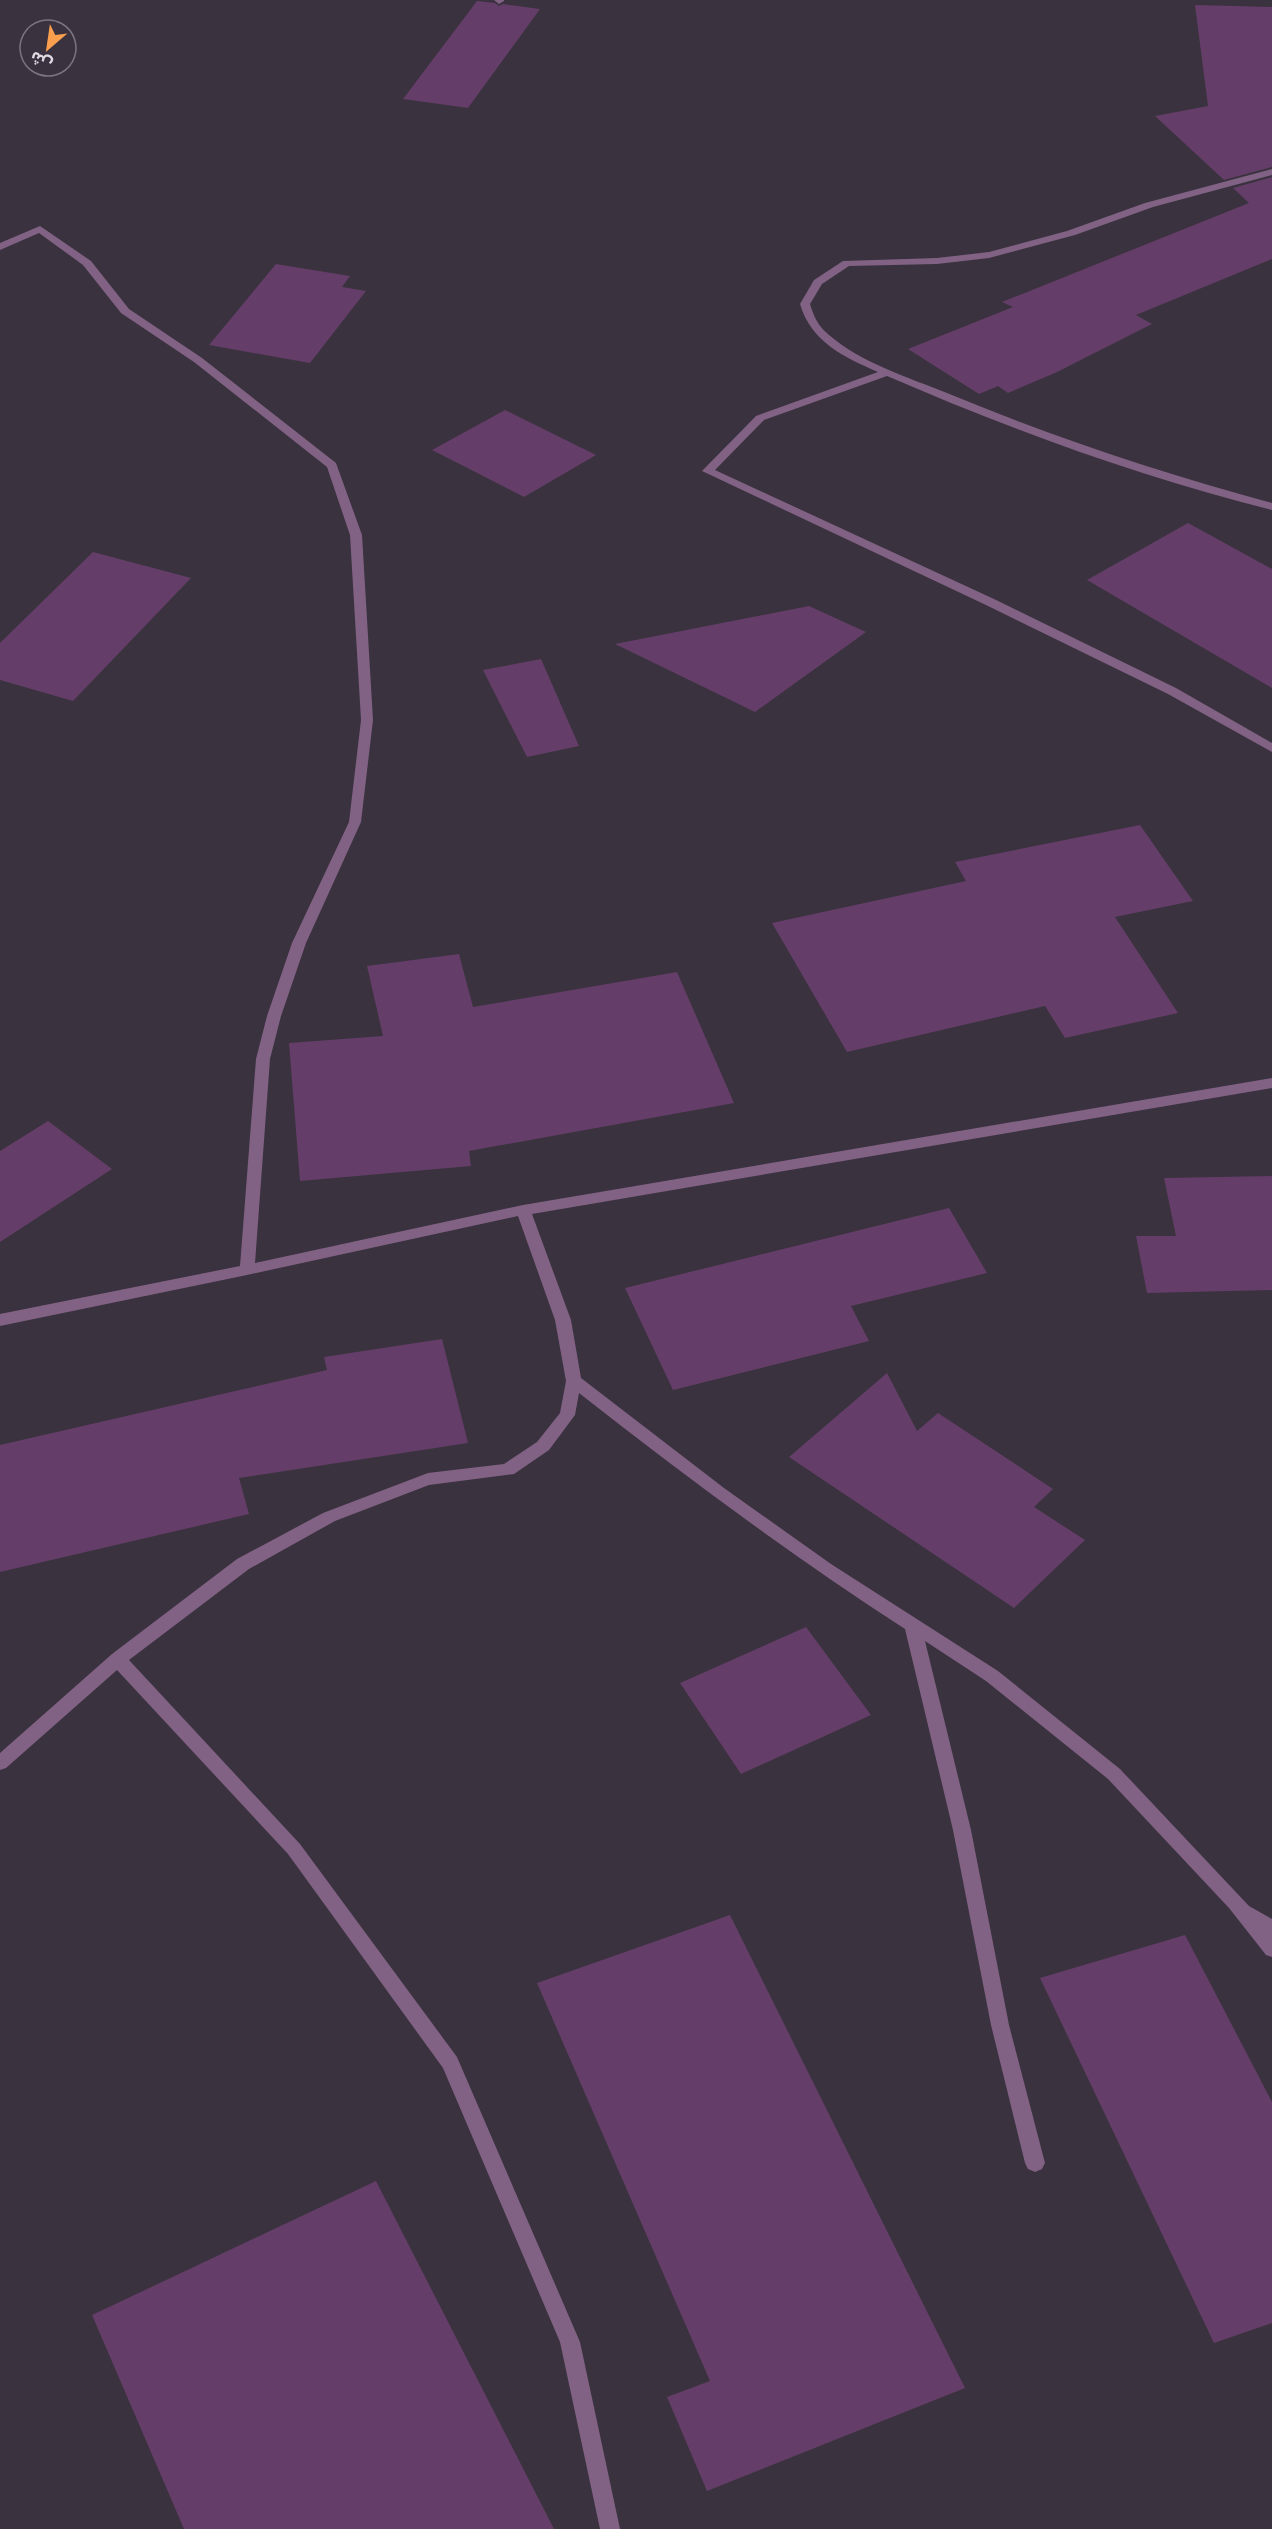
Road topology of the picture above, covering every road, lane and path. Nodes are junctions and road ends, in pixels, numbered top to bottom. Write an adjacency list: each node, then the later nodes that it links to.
1 (1272, 172): 3 (street)
2 (0, 247): 8 (street)
3 (888, 372): 4 (street); 5 (street)
4 (1272, 507)
5 (1272, 748)
6 (1272, 1083): 7 (street)
7 (523, 1210): 8 (street); 10 (street)
8 (247, 1270): 9 (street)
9 (0, 1320)
10 (574, 1381): 11 (street); 12 (street)
11 (912, 1624): 14 (street); 17 (street)
12 (118, 1659): 13 (street); 18 (street)
13 (0, 1763)
14 (1235, 1904): 15 (street); 16 (street)
15 (1272, 1929)
16 (1272, 1949)
17 (1035, 2163)
18 (610, 2529)

